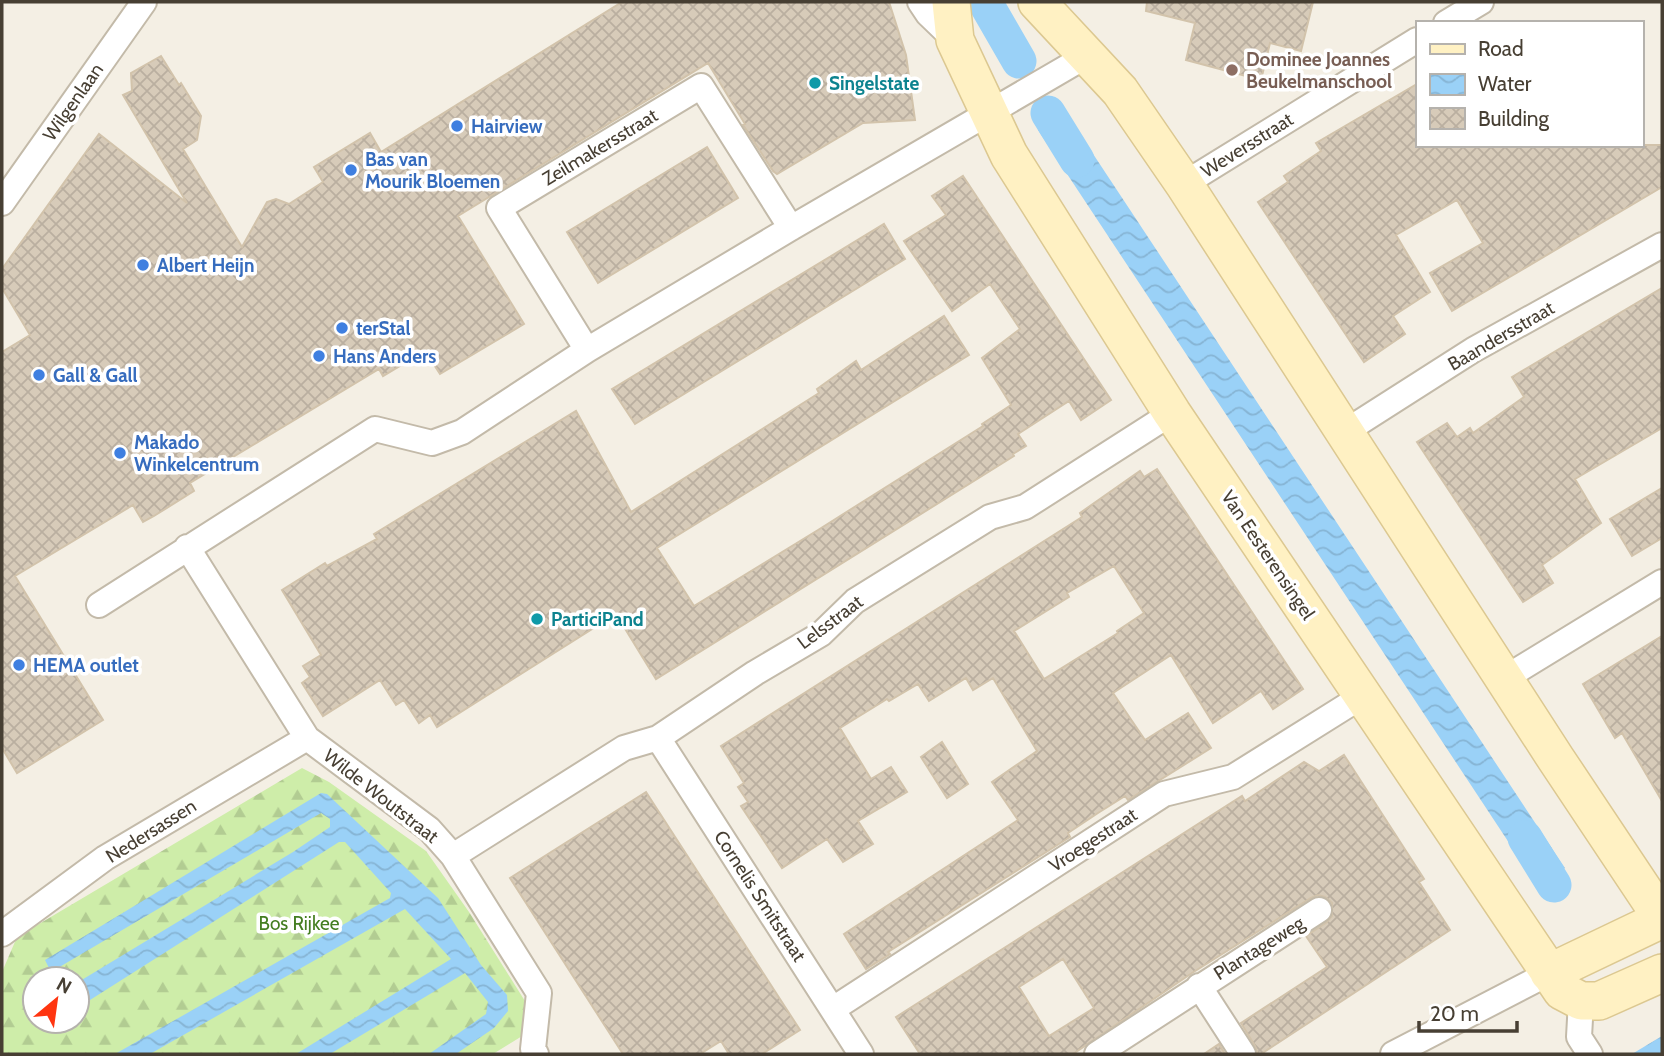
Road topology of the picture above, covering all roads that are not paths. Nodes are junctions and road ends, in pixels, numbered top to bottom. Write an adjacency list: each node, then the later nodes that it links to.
1 (144, 2): 12 (street, Wilgenlaan)
2 (920, 2): 7 (street, Van Eesterensingel)
3 (951, 2): 7 (street, Van Eesterensingel)
4 (1037, 2): 9 (street)
5 (1481, 2): 6 (street)
6 (1449, 21)
7 (955, 40): 10 (street, Van Eesterensingel)
8 (1416, 41): 11 (street, Weversstraat)
9 (1088, 55): 10 (street); 11 (street)
10 (989, 113): 13 (street); 16 (street, Van Eesterensingel)
11 (1184, 184): 17 (street)
12 (2, 203)
13 (791, 228): 15 (street); 15 (street, Zeilmakersstraat)
14 (1662, 245): 17 (street, Baandersstraat)
15 (587, 351): 18 (street)
16 (1172, 413): 22 (street, Van Eesterensingel); 24 (street, Lelsstraat)
17 (1343, 433): 21 (street)
18 (187, 547): 20 (street); 23 (street, Wilde Woutstraat)
19 (1662, 582): 21 (street)
20 (100, 605)
21 (1505, 678): 27 (street)
22 (1364, 695): 29 (street, Van Eesterensingel); 33 (street, Vroegestraat)
23 (307, 738): 25 (street, Wilde Woutstraat); 28 (street, Nedersassen)
24 (658, 738): 25 (street, Lelsstraat); 33 (street, Cornelis Smitstraat)
25 (453, 856): 35 (street, Wilde Woutstraat)
26 (1319, 910): 31 (street, Plantageweg)
27 (1662, 918): 29 (street)
28 (2, 934)
29 (1549, 972): 32 (street, Van Eesterensingel); 38 (street)
30 (1662, 974): 32 (street)
31 (1199, 986): 36 (street, Plantageweg); 37 (street, Plantageweg)
32 (1581, 1001): 39 (street)
33 (833, 1009): 34 (street, Cornelis Smitstraat)
34 (852, 1051)
35 (532, 1053)
36 (1097, 1054)
37 (1243, 1054)
38 (1393, 1054)
39 (1590, 1054)

